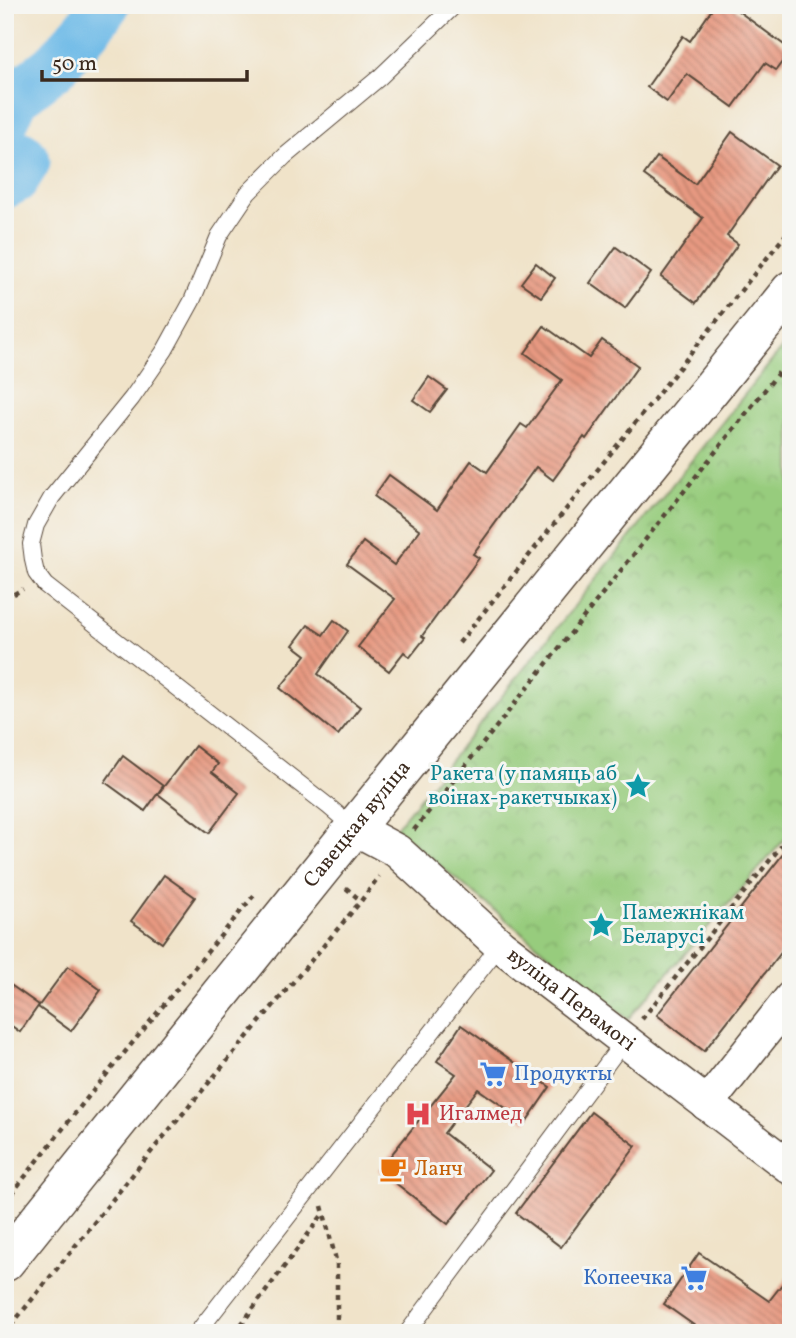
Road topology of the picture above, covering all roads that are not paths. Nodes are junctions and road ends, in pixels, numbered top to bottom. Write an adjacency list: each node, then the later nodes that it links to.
1 (455, 5): 3 (lane)
2 (791, 290): 3 (main road, Савецкая вуліца)
3 (354, 828): 4 (street, вуліца Перамогі); 9 (main road, Савецкая вуліца)
4 (500, 945): 6 (street, вуліца Перамогі); 10 (lane)
5 (791, 998): 7 (street)
6 (624, 1041): 7 (street, вуліца Перамогі); 11 (lane)
7 (707, 1104): 8 (street, вуліца Перамогі)
8 (791, 1168)
9 (5, 1262)
10 (197, 1333)
11 (407, 1333)

